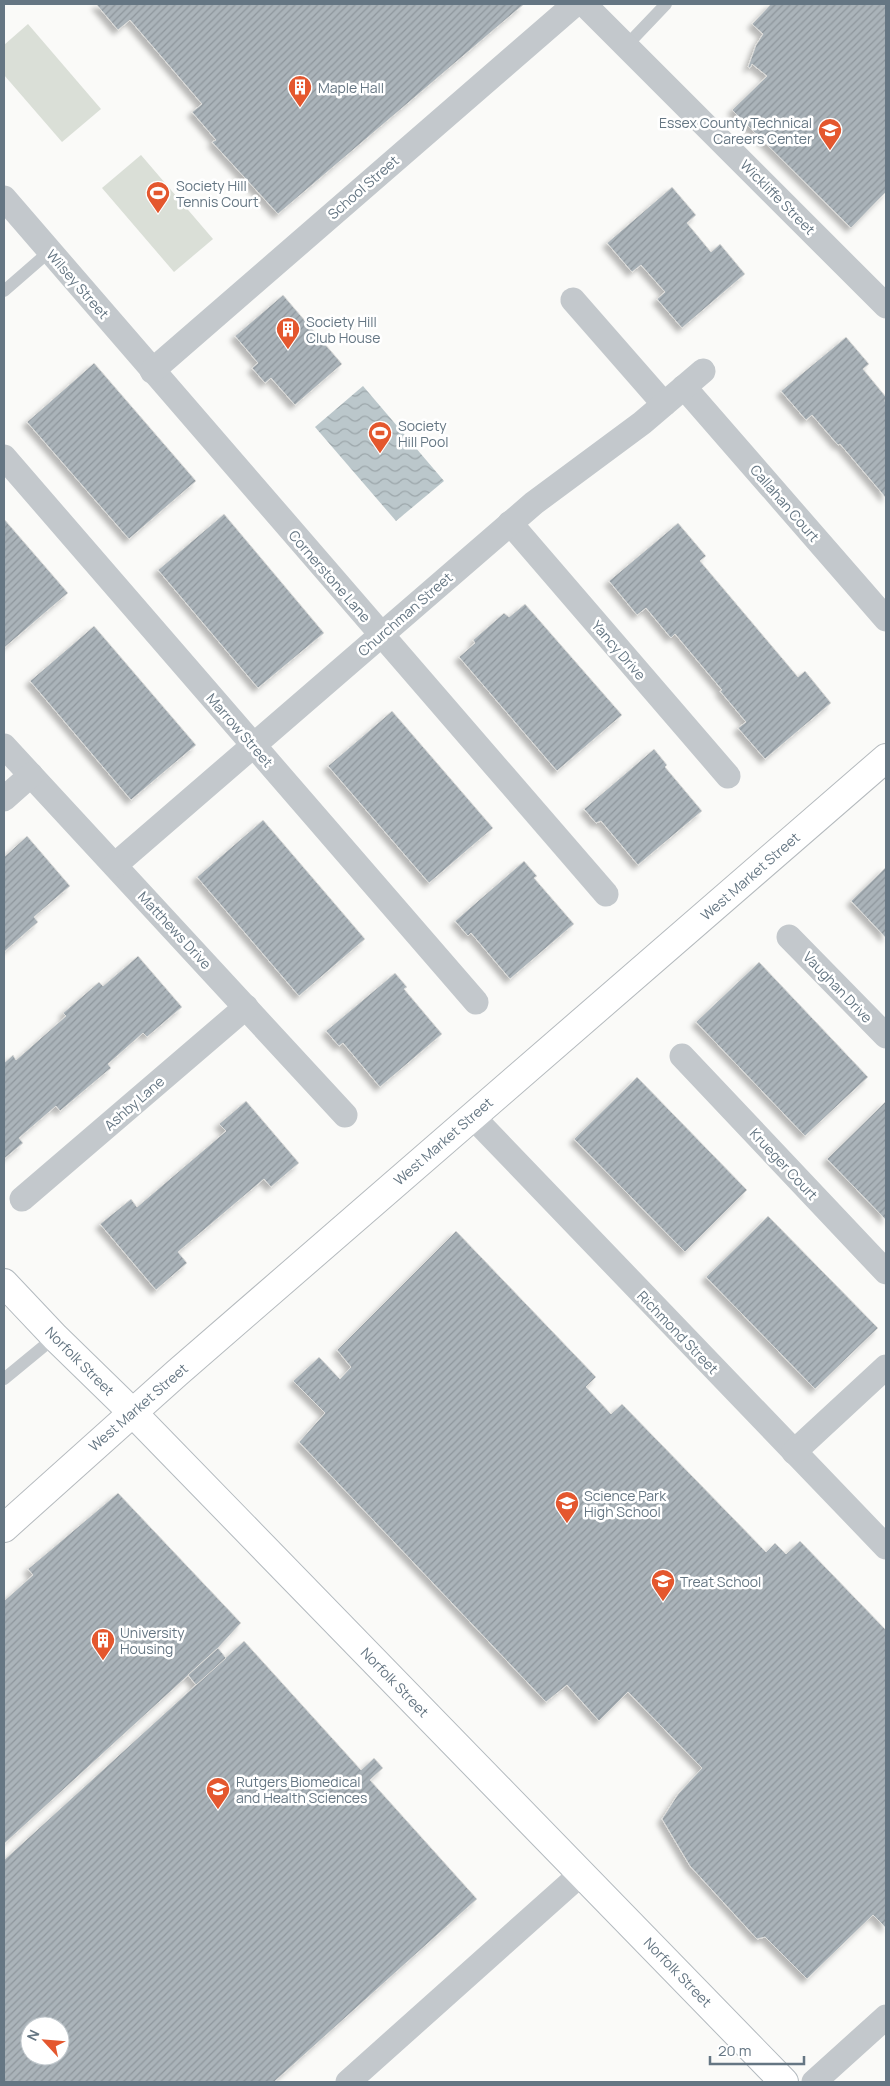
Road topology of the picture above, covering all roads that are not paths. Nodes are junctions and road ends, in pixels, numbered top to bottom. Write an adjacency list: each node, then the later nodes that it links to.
1 (575, 4): 10 (street, School Street)
2 (584, 4): 4 (street, Wickliffe Street)
3 (666, 4): 4 (lane)
4 (626, 46): 9 (street, Wickliffe Street)
5 (4, 198): 6 (street, Wilsey Street)
6 (50, 251): 7 (lane); 10 (street, Wilsey Street)
7 (4, 291)
8 (573, 300): 13 (street)
9 (886, 306)
10 (152, 371): 17 (street, Cornerstone Lane)
11 (703, 371): 12 (street, Churchman Street)
12 (684, 387): 13 (street, Churchman Street); 16 (street, Callahan Court)
13 (664, 404): 15 (street, Churchman Street)
14 (4, 457): 19 (street, Marrow Street)
15 (510, 524): 17 (street, Churchman Street); 22 (street, Yancy Drive)
16 (886, 618)
17 (381, 635): 19 (street, Churchman Street); 25 (street, Cornerstone Lane)
18 (4, 746): 21 (street, Matthews Drive)
19 (253, 746): 24 (street, Churchman Street); 27 (street, Marrow Street)
20 (886, 758): 32 (main road, West Market Street)
21 (31, 775): 23 (street); 24 (street, Matthews Drive)
22 (728, 776)
23 (4, 799)
24 (115, 866): 28 (street, Matthews Drive)
25 (606, 894)
26 (789, 937): 29 (street, Vaughan Drive)
27 (476, 1002)
28 (246, 1007): 31 (street, Matthews Drive); 33 (street, Ashby Lane)
29 (886, 1036)
30 (682, 1056): 34 (street, Krueger Court)
31 (346, 1114)
32 (472, 1116): 39 (main road, West Market Street); 40 (street, Richmond Street)
33 (22, 1198)
34 (886, 1272)
35 (4, 1283): 36 (main road, Norfolk Street)
36 (55, 1337): 38 (lane); 39 (main road, Norfolk Street)
37 (886, 1367): 40 (street)
38 (4, 1379)
39 (132, 1412): 41 (main road, West Market Street); 43 (main road, Norfolk Street)
40 (794, 1452): 42 (street, Richmond Street)
41 (4, 1528)
42 (886, 1547)
43 (582, 1873): 45 (street); 46 (main road, Norfolk Street)
44 (886, 2017): 47 (street)
45 (348, 2082)
46 (784, 2082)
47 (814, 2082)

